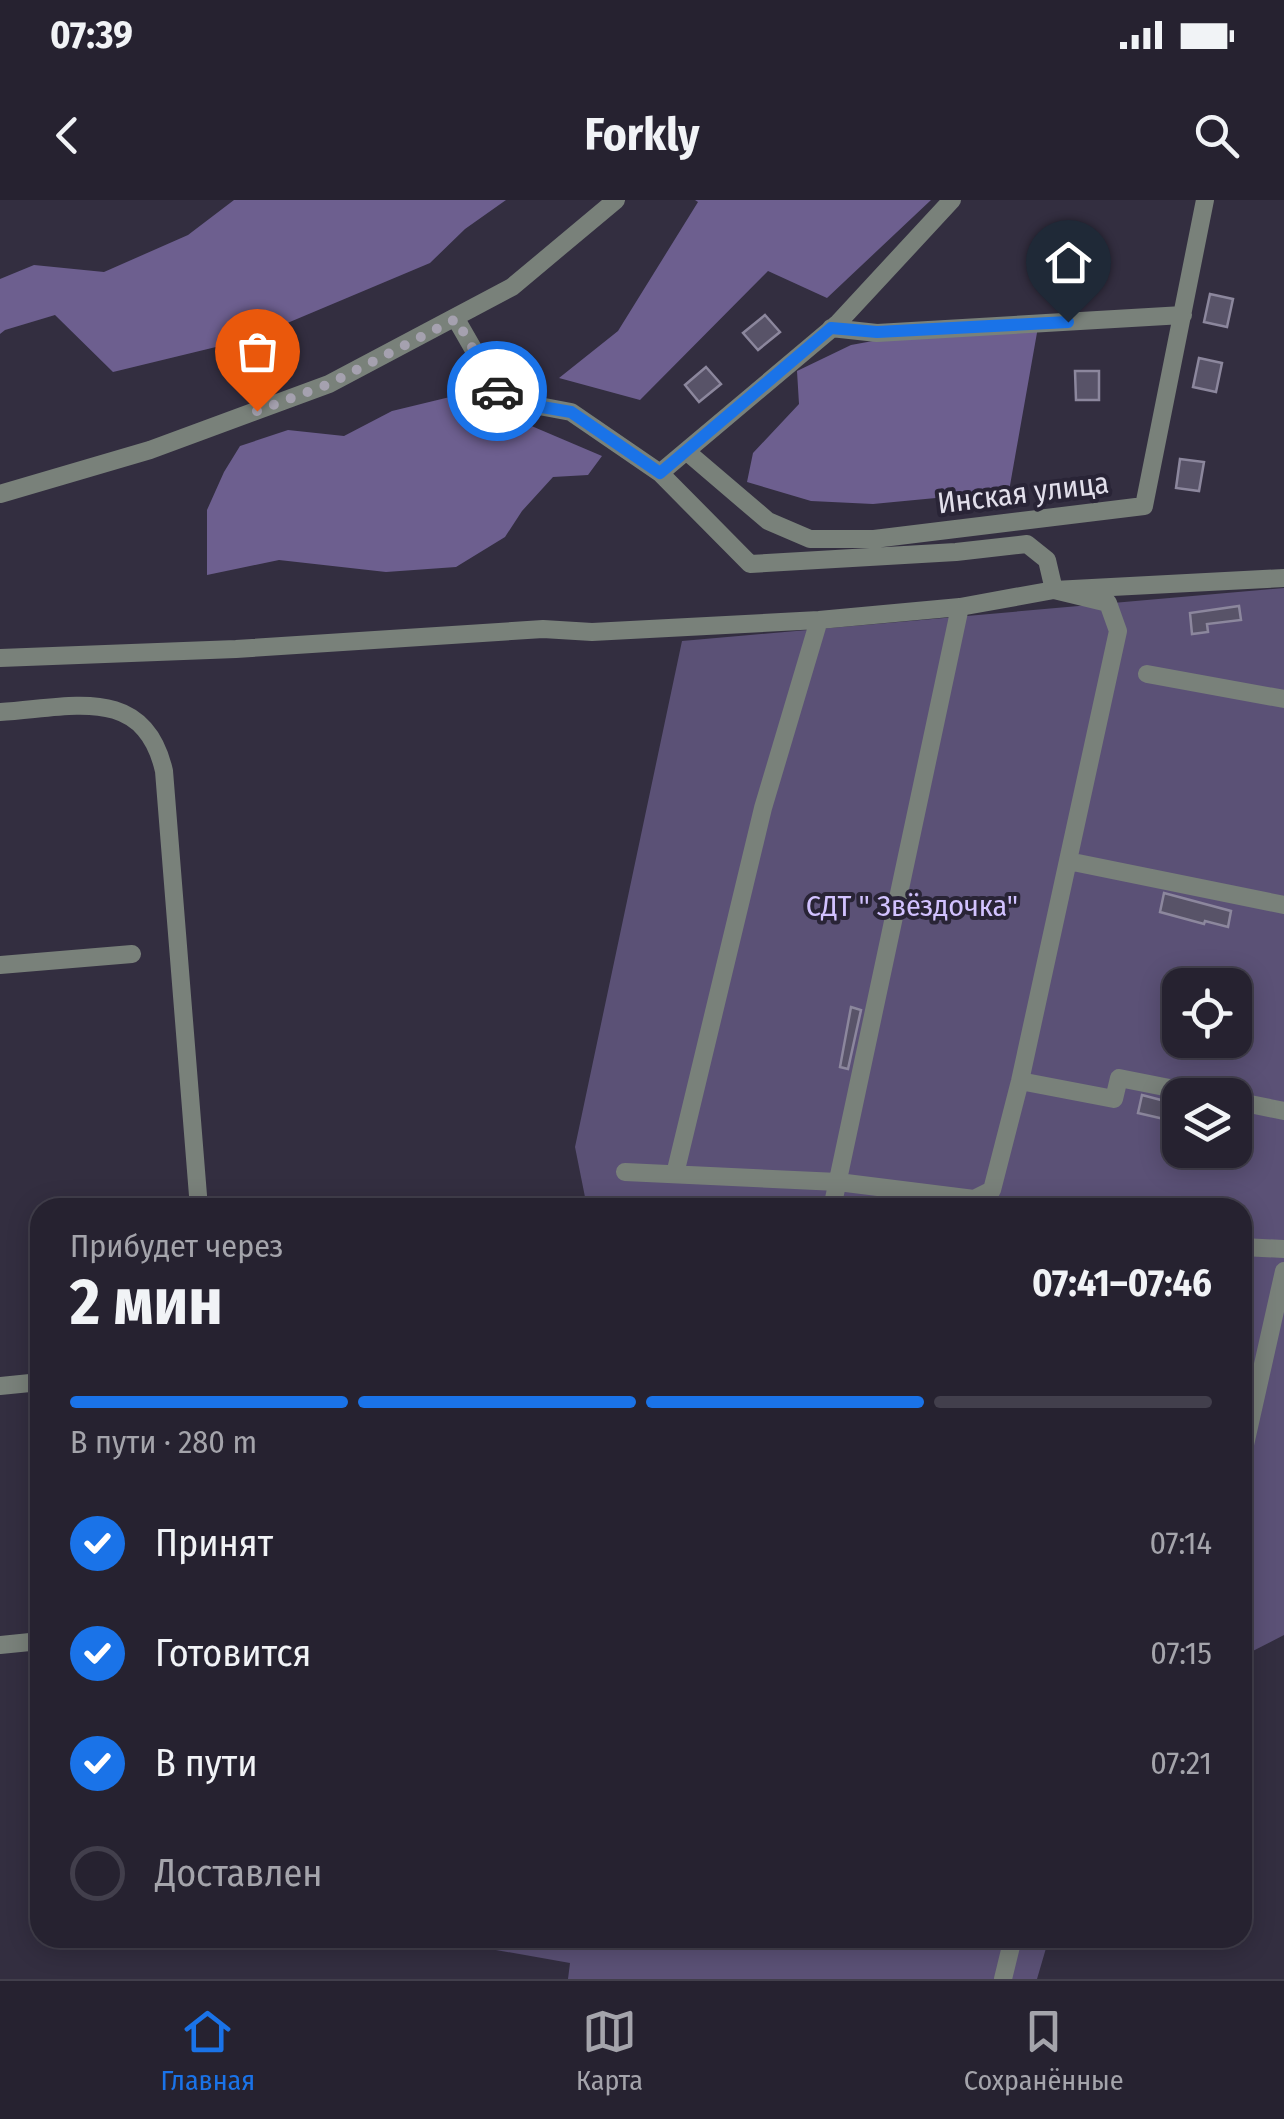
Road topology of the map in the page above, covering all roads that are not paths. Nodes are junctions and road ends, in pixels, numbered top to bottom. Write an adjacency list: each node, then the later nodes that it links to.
1 (616, 200): 5 (street)
2 (952, 200): 6 (street)
3 (1205, 200): 4 (street, Инская улица)
4 (1183, 315): 6 (street); 7 (street, Инская улица)
5 (456, 319): 8 (street); 9 (street)
6 (831, 328): 7 (street)
7 (686, 451): 8 (street)
8 (660, 473): 11 (street)
9 (0, 494)
10 (1284, 578): 11 (street)
11 (1054, 590): 12 (street); 18 (street)
12 (960, 608): 13 (street); 28 (street)
13 (820, 620): 14 (street); 27 (street)
14 (0, 658)
15 (1147, 674): 16 (street)
16 (1284, 699)
17 (0, 712): 29 (street)
18 (1068, 861): 19 (street); 22 (street)
19 (1284, 905)
20 (132, 954): 21 (street)
21 (0, 964)
22 (1020, 1082): 23 (street); 32 (street)
23 (1162, 1086)
24 (1252, 1104): 25 (street)
25 (1284, 1111)
26 (624, 1172): 27 (street)
27 (676, 1174): 28 (street)
28 (838, 1182): 30 (street); 31 (street)
29 (199, 1198)
30 (834, 1198)
31 (966, 1198)
32 (976, 1198)
33 (1252, 1247): 34 (street)
34 (1284, 1249)
35 (1284, 1271): 38 (street)
36 (30, 1383): 37 (street)
37 (0, 1386)
38 (1252, 1413)
39 (30, 1642): 40 (street)
40 (0, 1645)
41 (1011, 1948): 42 (street)
42 (1003, 1979)

